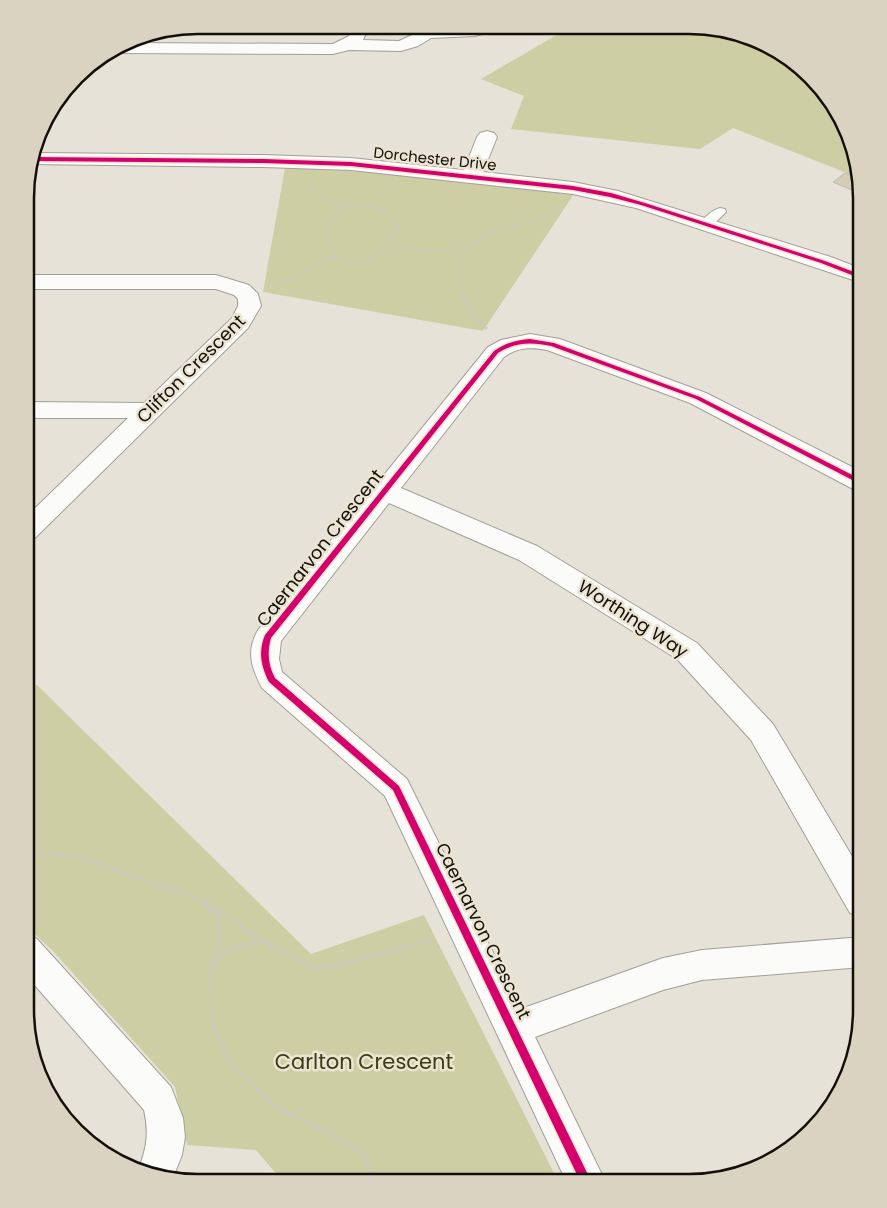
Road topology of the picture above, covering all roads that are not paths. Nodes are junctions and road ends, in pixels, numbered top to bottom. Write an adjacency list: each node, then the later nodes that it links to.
1 (359, 34): 3 (street)
2 (425, 34): 3 (street)
3 (348, 45): 4 (street)
4 (132, 48)
5 (487, 137): 7 (street)
6 (38, 160): 7 (street, Dorchester Drive)
7 (472, 176): 8 (street, Dorchester Drive)
8 (823, 262): 9 (street, Dorchester Drive); 10 (street, Dorchester Drive)
9 (853, 269)
10 (853, 274)
11 (34, 282): 13 (street, Clifton Crescent)
12 (34, 410): 13 (street)
13 (148, 411): 16 (street, Clifton Crescent)
14 (853, 478): 15 (street, Caernarvon Crescent)
15 (384, 491): 17 (street, Worthing Way); 20 (street, Caernarvon Crescent)
16 (34, 524)
17 (853, 888)
18 (853, 953): 20 (street, Caernarvon Crescent)
19 (34, 960): 21 (street)
20 (513, 1028): 22 (street, Caernarvon Crescent)
21 (157, 1169)
22 (583, 1174)

